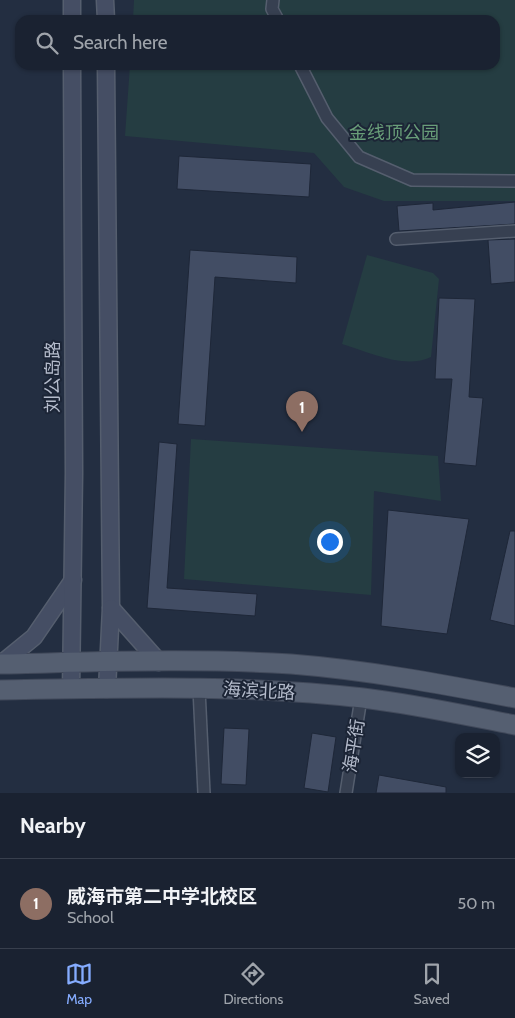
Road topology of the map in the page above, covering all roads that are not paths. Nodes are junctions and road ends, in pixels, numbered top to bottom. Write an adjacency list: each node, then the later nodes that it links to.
1 (72, 0): 4 (main road)
2 (106, 0): 5 (main road)
3 (274, 0): 6 (street)
4 (72, 15)
5 (106, 15)
6 (275, 15)
7 (72, 70): 13 (main road, 刘公岛路)
8 (106, 70): 14 (main road)
9 (303, 70): 10 (street)
10 (515, 181)
11 (515, 231): 12 (street)
12 (396, 240)
13 (73, 580): 17 (main road, 刘公岛路); 18 (main road)
14 (111, 608): 15 (main road); 16 (main road)
15 (108, 662): 16 (main road, 海滨北路); 17 (main road, 海滨北路); 19 (main road)
16 (159, 662): 24 (main road, 海滨北路)
17 (71, 663): 18 (main road, 海滨北路); 20 (main road, 刘公岛路)
18 (0, 664)
19 (107, 688): 20 (main road, 海滨北路); 21 (main road, 海滨北路)
20 (71, 689): 22 (main road, 海滨北路)
21 (199, 689): 23 (main road, 海滨北路); 26 (street)
22 (0, 690)
23 (361, 698): 25 (main road, 海滨北路); 27 (street, 海平街)
24 (515, 698)
25 (515, 725)
26 (204, 793)
27 (346, 793)

